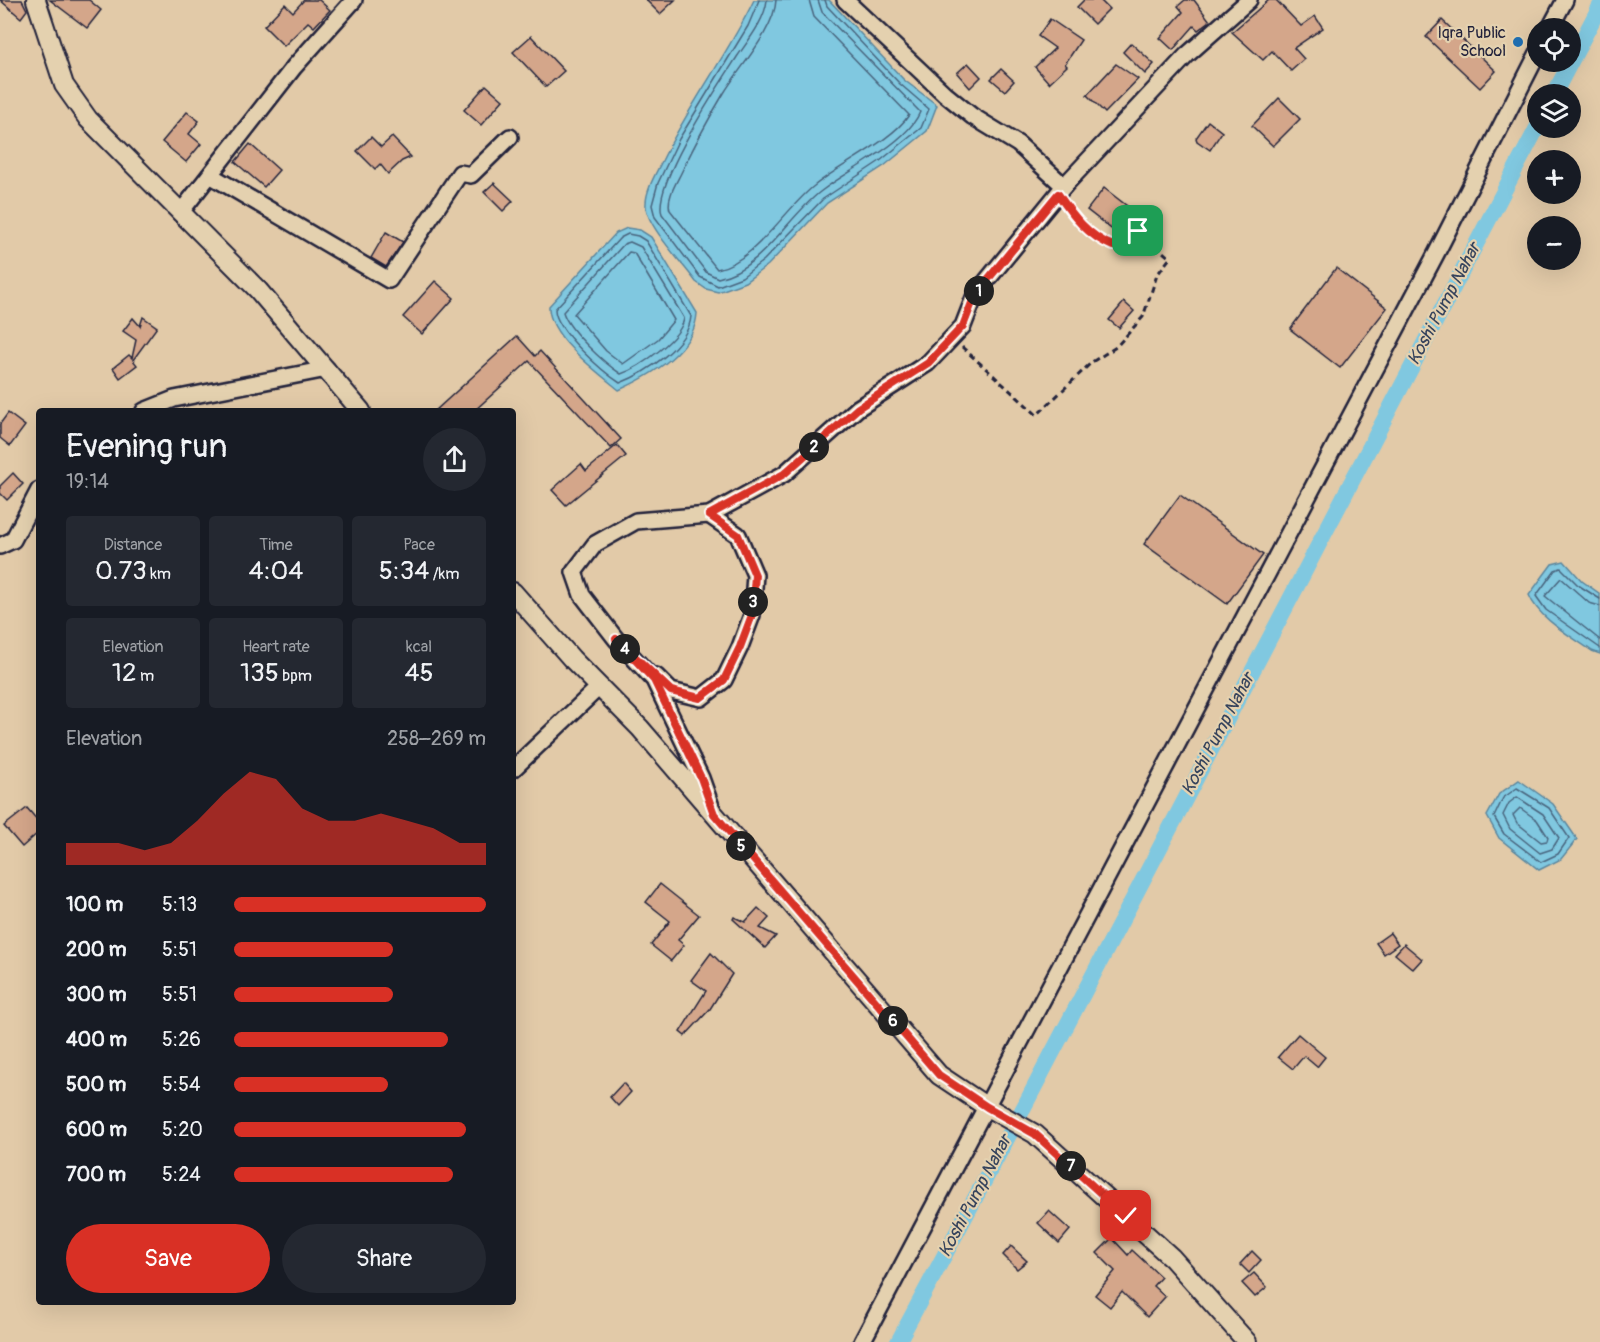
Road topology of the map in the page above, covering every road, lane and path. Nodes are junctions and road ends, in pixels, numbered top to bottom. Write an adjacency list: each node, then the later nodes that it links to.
1 (36, 0): 11 (street)
2 (354, 0): 9 (street)
3 (845, 0): 10 (street)
4 (1248, 0): 10 (street)
5 (1564, 0): 6 (street)
6 (1555, 18)
7 (1528, 72): 24 (street)
8 (510, 137): 9 (street)
9 (210, 175): 11 (street)
10 (1061, 190): 12 (street); 12 (path)
11 (180, 213): 13 (street)
12 (951, 338): 17 (street)
13 (327, 369): 14 (street); 15 (street)
14 (152, 408)
15 (359, 408)
16 (36, 496): 18 (street)
17 (709, 515): 20 (street); 20 (street)
18 (0, 546)
19 (516, 595): 21 (street)
20 (616, 639): 23 (street)
21 (599, 687): 22 (street); 23 (street)
22 (516, 767)
23 (714, 814): 24 (street)
24 (987, 1107): 25 (street); 26 (street)
25 (862, 1342)
26 (1247, 1342)

